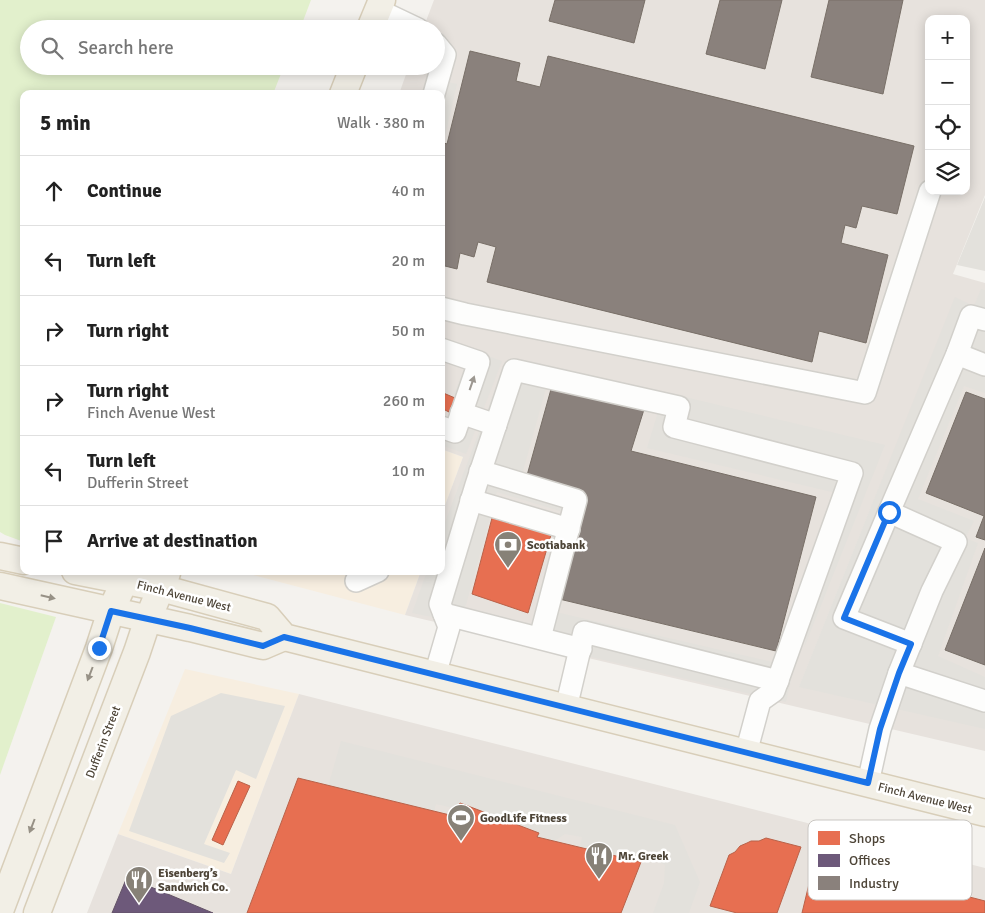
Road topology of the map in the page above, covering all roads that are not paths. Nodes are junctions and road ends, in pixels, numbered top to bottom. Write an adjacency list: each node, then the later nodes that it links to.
1 (376, 13): 2 (lane)
2 (394, 20)
3 (350, 75): 5 (main road)
4 (439, 75): 6 (lane)
5 (345, 90)
6 (435, 90)
7 (929, 195): 8 (lane)
8 (445, 309)
9 (985, 320): 11 (lane)
10 (445, 350): 13 (lane, one-way to 10)
11 (957, 354): 12 (lane); 18 (lane)
12 (985, 365)
13 (461, 413): 14 (lane); 15 (lane)
14 (496, 425): 16 (lane); 36 (lane)
15 (445, 428)
16 (480, 471): 17 (lane); 19 (lane)
17 (471, 500): 19 (lane); 28 (lane)
18 (889, 512): 32 (lane); 32 (lane)
19 (569, 529): 31 (lane)
20 (0, 556): 21 (main road)
21 (20, 560)
22 (369, 575): 25 (lane)
23 (127, 576): 24 (main road, Finch Avenue West); 27 (main road)
24 (164, 580): 29 (main road, Dufferin Street); 30 (main road, Finch Avenue West)
25 (356, 581)
26 (0, 586): 27 (main road, one-way to 27)
27 (111, 611): 29 (main road); 42 (main road, one-way to 42)
28 (444, 614): 31 (lane); 35 (lane)
29 (148, 619): 30 (main road); 43 (main road, Dufferin Street)
30 (284, 637): 35 (main road, Finch Avenue West)
31 (540, 638): 33 (lane)
32 (911, 644): 34 (lane)
33 (580, 649): 36 (lane); 38 (lane)
34 (899, 673): 37 (lane); 40 (lane)
35 (435, 675): 38 (main road, Finch Avenue West)
36 (778, 681): 39 (lane)
37 (985, 701)
38 (566, 708): 39 (main road, Finch Avenue West)
39 (746, 753): 40 (main road, Finch Avenue West)
40 (868, 783): 41 (main road, Finch Avenue West)
41 (985, 813)
42 (0, 911)
43 (37, 913)

